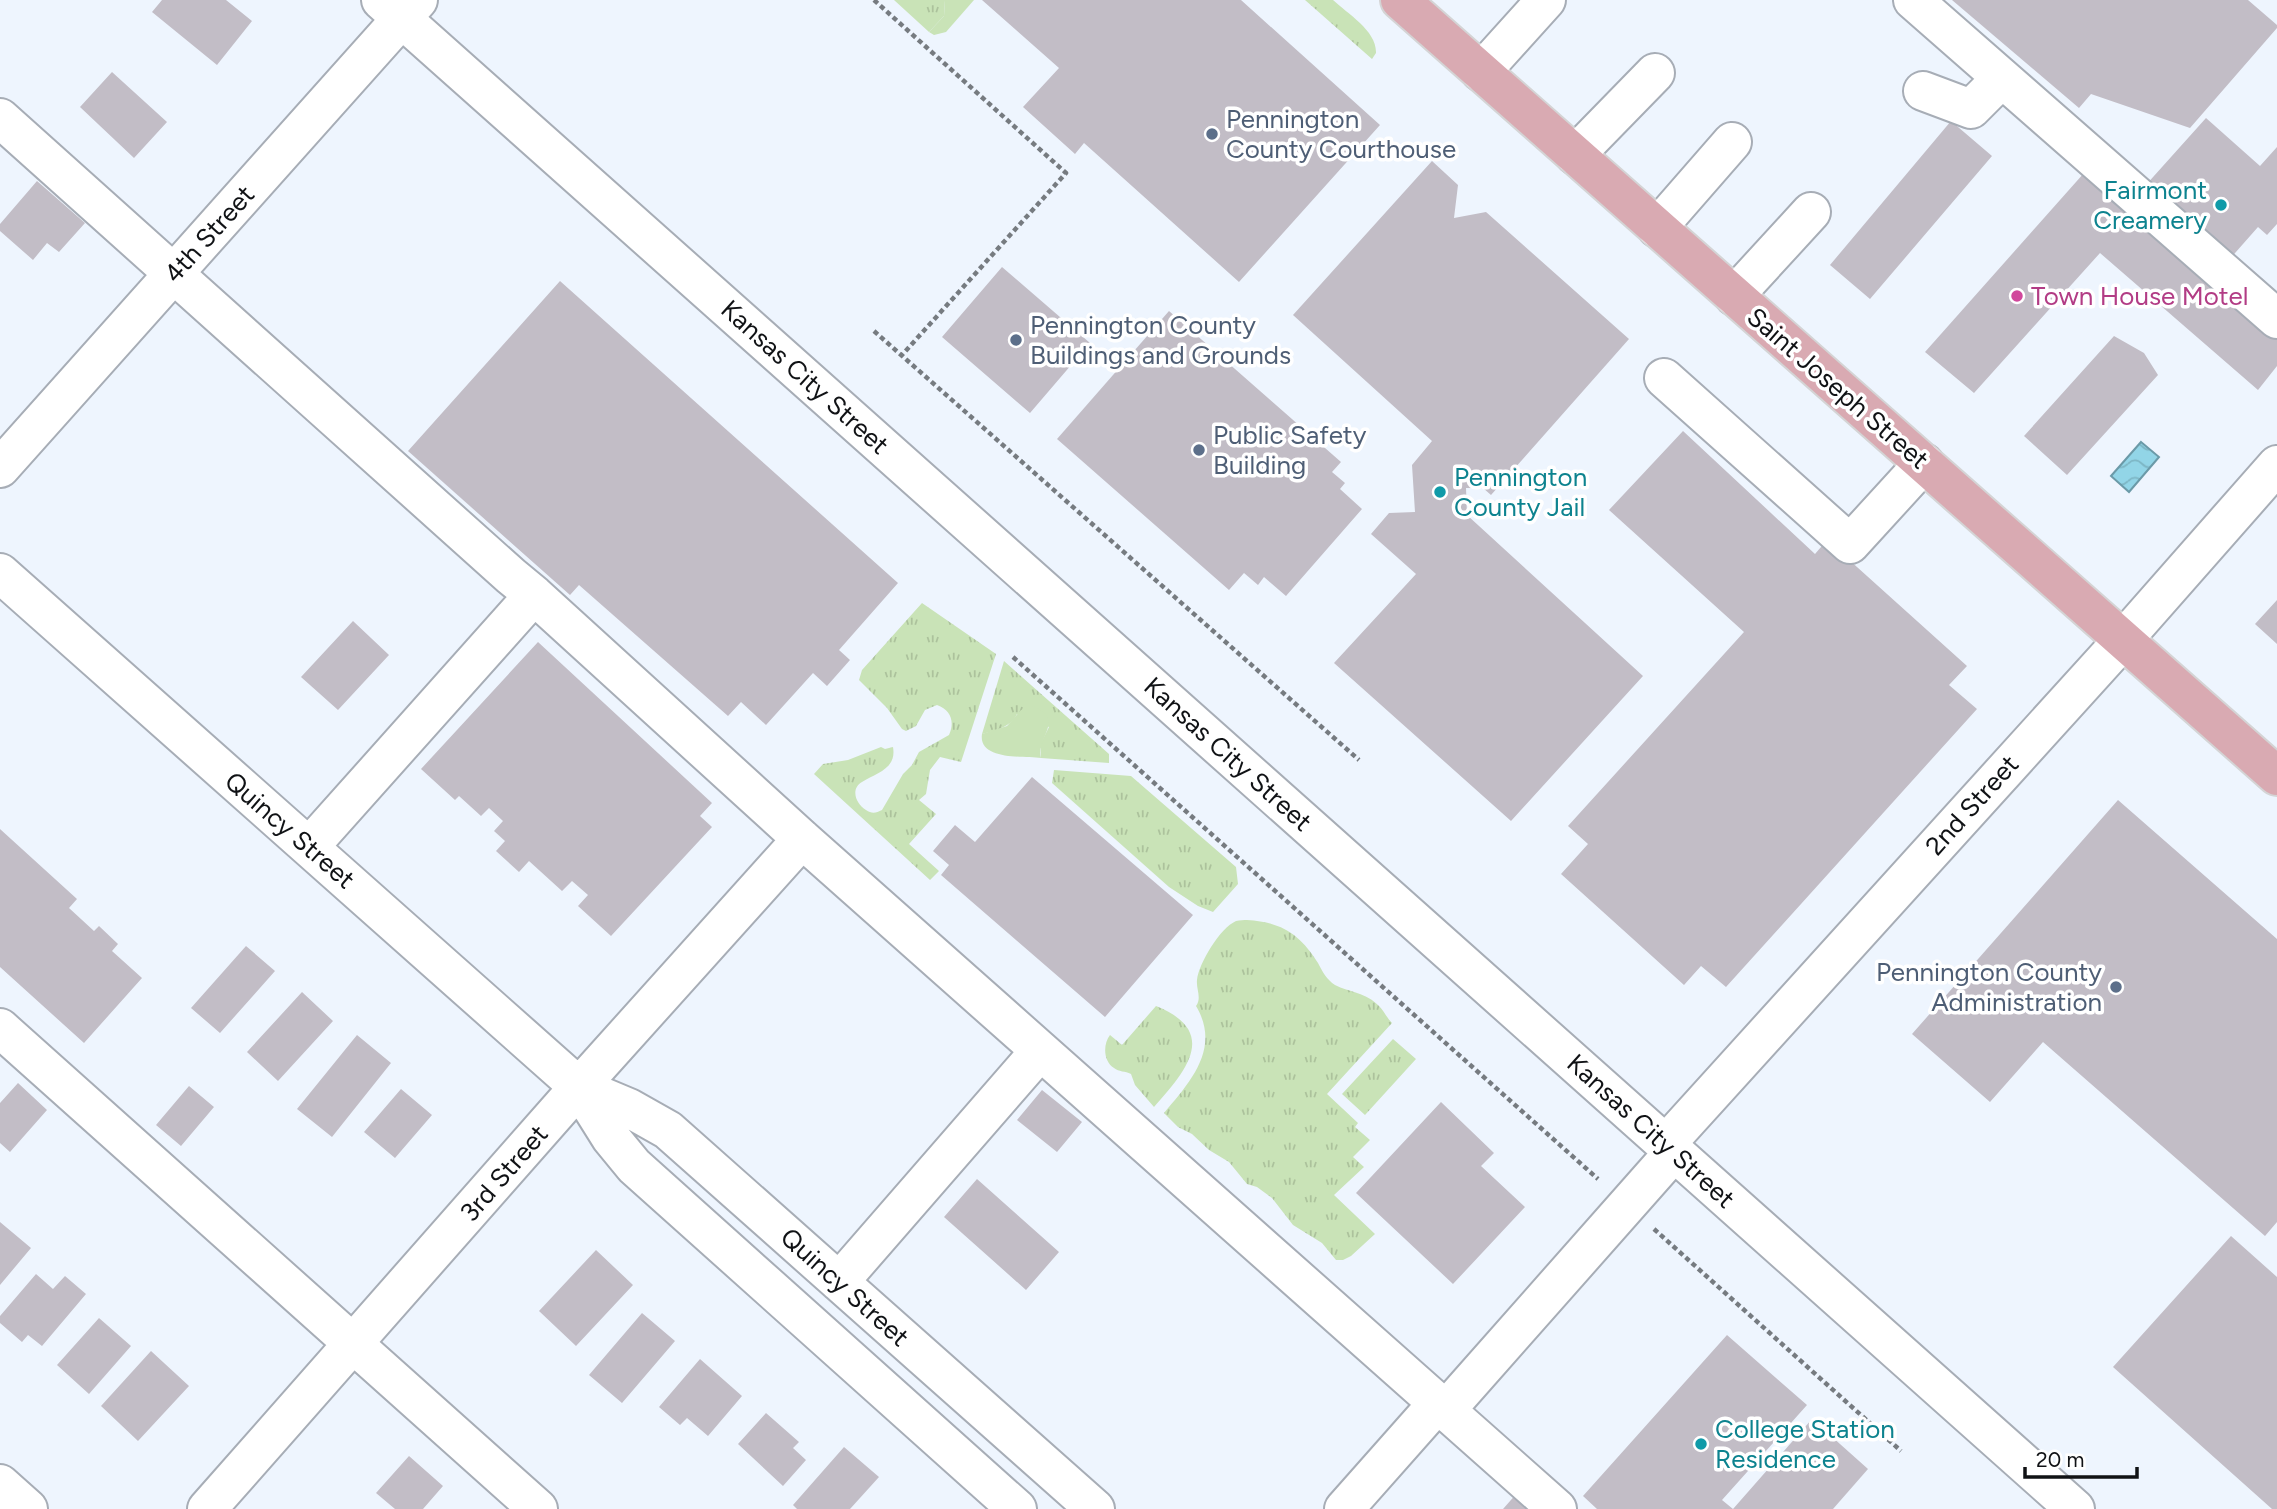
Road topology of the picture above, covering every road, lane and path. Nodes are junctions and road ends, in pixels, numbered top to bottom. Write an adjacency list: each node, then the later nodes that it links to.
1 (874, 0): 19 (path)
2 (1400, 0): 6 (main road, Saint Joseph Street)
3 (1546, 0): 6 (street)
4 (1913, 0): 8 (street)
5 (400, 6): 15 (street, 4th Street); 35 (street, Kansas City Street)
6 (1481, 72): 12 (main road, Saint Joseph Street)
7 (1654, 73): 12 (street)
8 (2002, 78): 9 (street); 17 (street)
9 (1923, 90)
10 (0, 118): 15 (street)
11 (1732, 142): 14 (street)
12 (1575, 155): 14 (main road, Saint Joseph Street)
13 (1811, 212): 16 (street)
14 (1657, 228): 16 (main road, Saint Joseph Street)
15 (174, 273): 23 (street, 4th Street); 25 (street)
16 (1734, 296): 21 (main road, Saint Joseph Street)
17 (2277, 319)
18 (874, 331): 19 (path)
19 (902, 355): 28 (path)
20 (1664, 378): 21 (street)
21 (1924, 463): 26 (main road, Saint Joseph Street)
22 (2277, 465): 26 (street, 2nd Street)
23 (0, 468)
24 (0, 573): 31 (street, Quincy Street)
25 (534, 595): 30 (street); 31 (street)
26 (2123, 640): 29 (main road, Saint Joseph Street); 35 (street, 2nd Street)
27 (1013, 657): 36 (path)
28 (1359, 760)
29 (2277, 776)
30 (802, 839): 33 (street); 34 (street, 3rd Street)
31 (309, 847): 34 (street, Quincy Street)
32 (0, 1028): 38 (street)
33 (1040, 1051): 37 (street); 39 (street)
34 (579, 1087): 37 (street, Quincy Street); 38 (street, 3rd Street); 45 (street, Quincy Street)
35 (1670, 1148): 36 (street, 2nd Street); 49 (street, Kansas City Street)
36 (1627, 1205): 39 (street, 2nd Street); 40 (path)
37 (839, 1282): 46 (street, Quincy Street)
38 (353, 1344): 43 (street, 3rd Street); 44 (street)
39 (1441, 1407): 47 (street); 48 (street)
40 (1901, 1451)
41 (0, 1484): 42 (street)
42 (27, 1509)
43 (207, 1509)
44 (538, 1509)
45 (1017, 1509)
46 (1095, 1509)
47 (1344, 1509)
48 (1557, 1509)
49 (2075, 1509)

